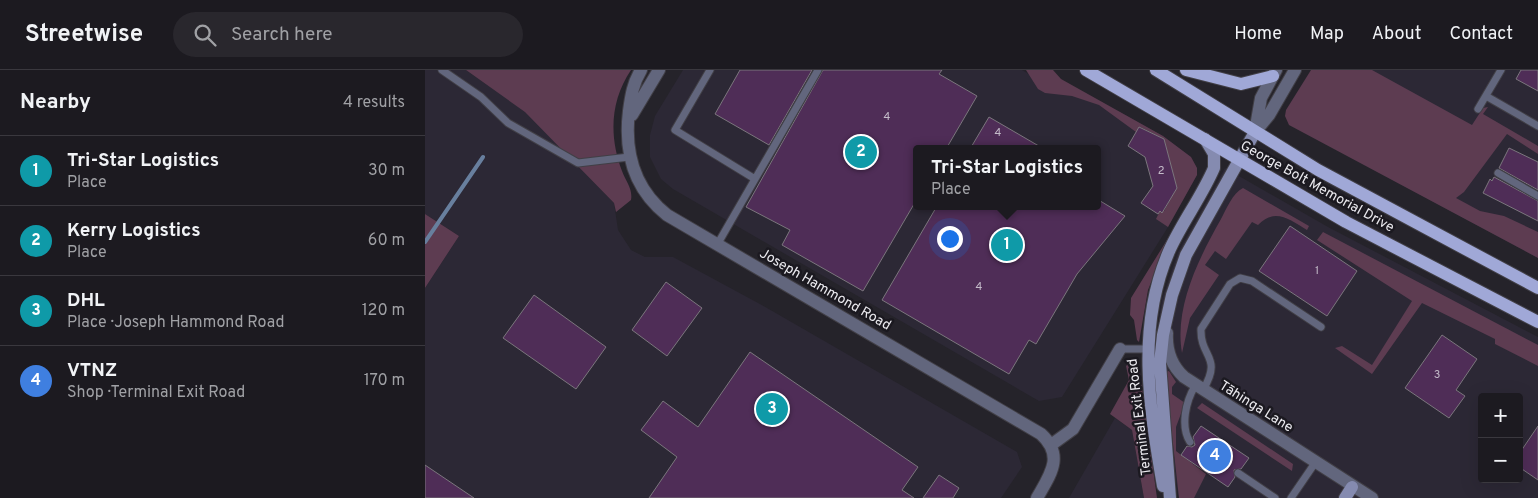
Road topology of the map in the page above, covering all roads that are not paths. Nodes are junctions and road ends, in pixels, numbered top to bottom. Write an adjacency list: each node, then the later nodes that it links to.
1 (442, 70): 18 (lane)
2 (641, 70): 15 (street, Joseph Hammond Road)
3 (659, 70): 15 (street, Joseph Hammond Road)
4 (710, 70): 21 (lane)
5 (818, 70): 21 (lane)
6 (1086, 70): 17 (main road, George Bolt Memorial Drive)
7 (1156, 70): 16 (main road, George Bolt Memorial Drive)
8 (1187, 70): 11 (main road)
9 (1295, 70): 16 (street)
10 (1501, 70): 12 (lane)
11 (1275, 73): 16 (street)
12 (1486, 96): 13 (lane); 14 (lane)
13 (1478, 109)
14 (1538, 126)
15 (627, 129): 18 (street, Joseph Hammond Road)
16 (1255, 132): 19 (street, Terminal Exit Road); 24 (main road, George Bolt Memorial Drive)
17 (1205, 139): 19 (main road, George Bolt Memorial Drive); 29 (street, Terminal Exit Road)
18 (629, 157): 23 (street, Joseph Hammond Road)
19 (1239, 160): 25 (street, Terminal Exit Road); 26 (main road, George Bolt Memorial Drive)
20 (1499, 172): 22 (lane)
21 (755, 178): 23 (lane)
22 (1538, 196)
23 (717, 244): 32 (street, Joseph Hammond Road)
24 (1538, 288)
25 (1168, 312): 30 (street, Tāhinga Lane); 38 (street, Terminal Exit Road)
26 (1538, 322)
27 (1321, 327): 30 (lane)
28 (1120, 349): 29 (lane); 32 (street)
29 (1147, 349): 37 (street, Terminal Exit Road)
30 (1199, 388): 31 (lane); 33 (street, Tāhinga Lane)
31 (1190, 442)
32 (1051, 445): 36 (street)
33 (1315, 463): 35 (street, Tāhinga Lane); 40 (lane)
34 (1238, 473): 39 (lane)
35 (1352, 487): 41 (street); 42 (street, Tāhinga Lane)
36 (1037, 498)
37 (1165, 498)
38 (1171, 498)
39 (1275, 498)
40 (1291, 498)
41 (1345, 498)
42 (1372, 498)

